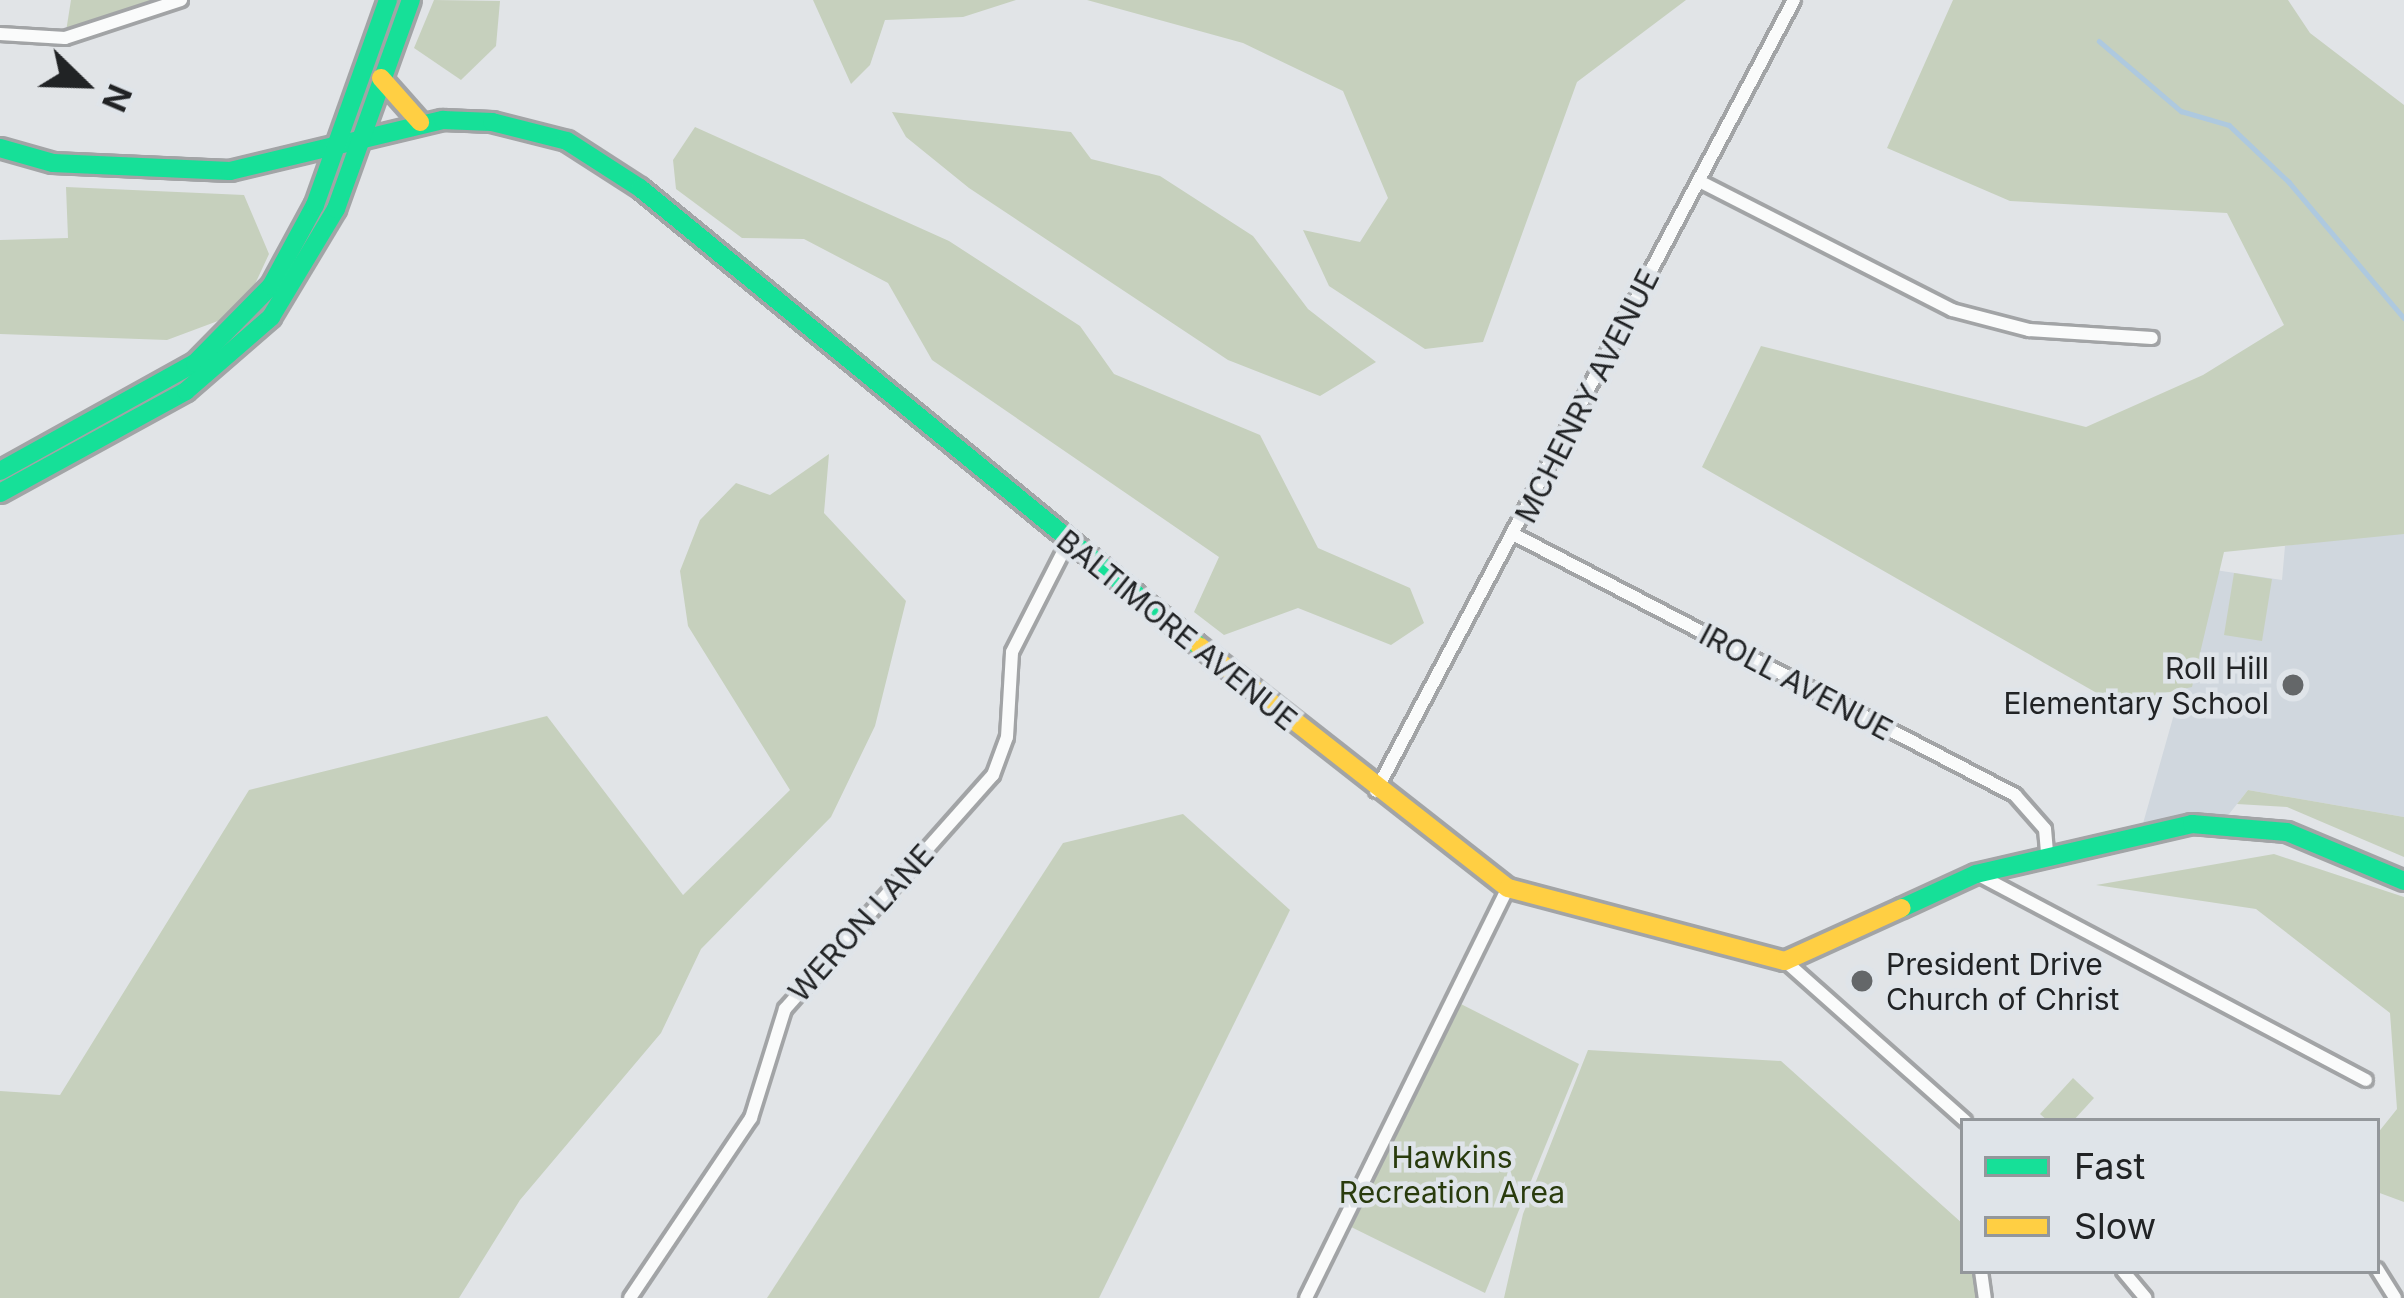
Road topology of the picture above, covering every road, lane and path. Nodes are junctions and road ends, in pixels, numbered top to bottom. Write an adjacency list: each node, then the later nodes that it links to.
1 (181, 0): 5 (street)
2 (388, 0): 9 (street)
3 (411, 0): 6 (street)
4 (1794, 0): 11 (street, MCHENRY AVENUE)
5 (0, 34)
6 (381, 78): 7 (street); 8 (street)
7 (420, 122): 8 (street, BALTIMORE AVENUE); 16 (street, BALTIMORE AVENUE)
8 (362, 135): 9 (street, BALTIMORE AVENUE); 14 (street)
9 (335, 145): 10 (street, BALTIMORE AVENUE); 13 (street)
10 (0, 148)
11 (1699, 181): 12 (street); 15 (street, MCHENRY AVENUE)
12 (2152, 338)
13 (0, 471)
14 (0, 494)
15 (1515, 535): 17 (street, MCHENRY AVENUE); 18 (street, IROLL AVENUE)
16 (1068, 542): 17 (street, BALTIMORE AVENUE); 26 (street, WERON LANE)
17 (1376, 791): 21 (street, BALTIMORE AVENUE)
18 (2047, 854): 19 (street); 20 (street)
19 (1976, 874): 22 (street); 23 (street)
20 (2404, 881)
21 (1508, 888): 22 (street, BALTIMORE AVENUE); 27 (street)
22 (1785, 961): 24 (street)
23 (2366, 1080)
24 (1962, 1118)
25 (2126, 1274): 28 (street)
26 (630, 1298)
27 (1306, 1298)
28 (2146, 1298)

